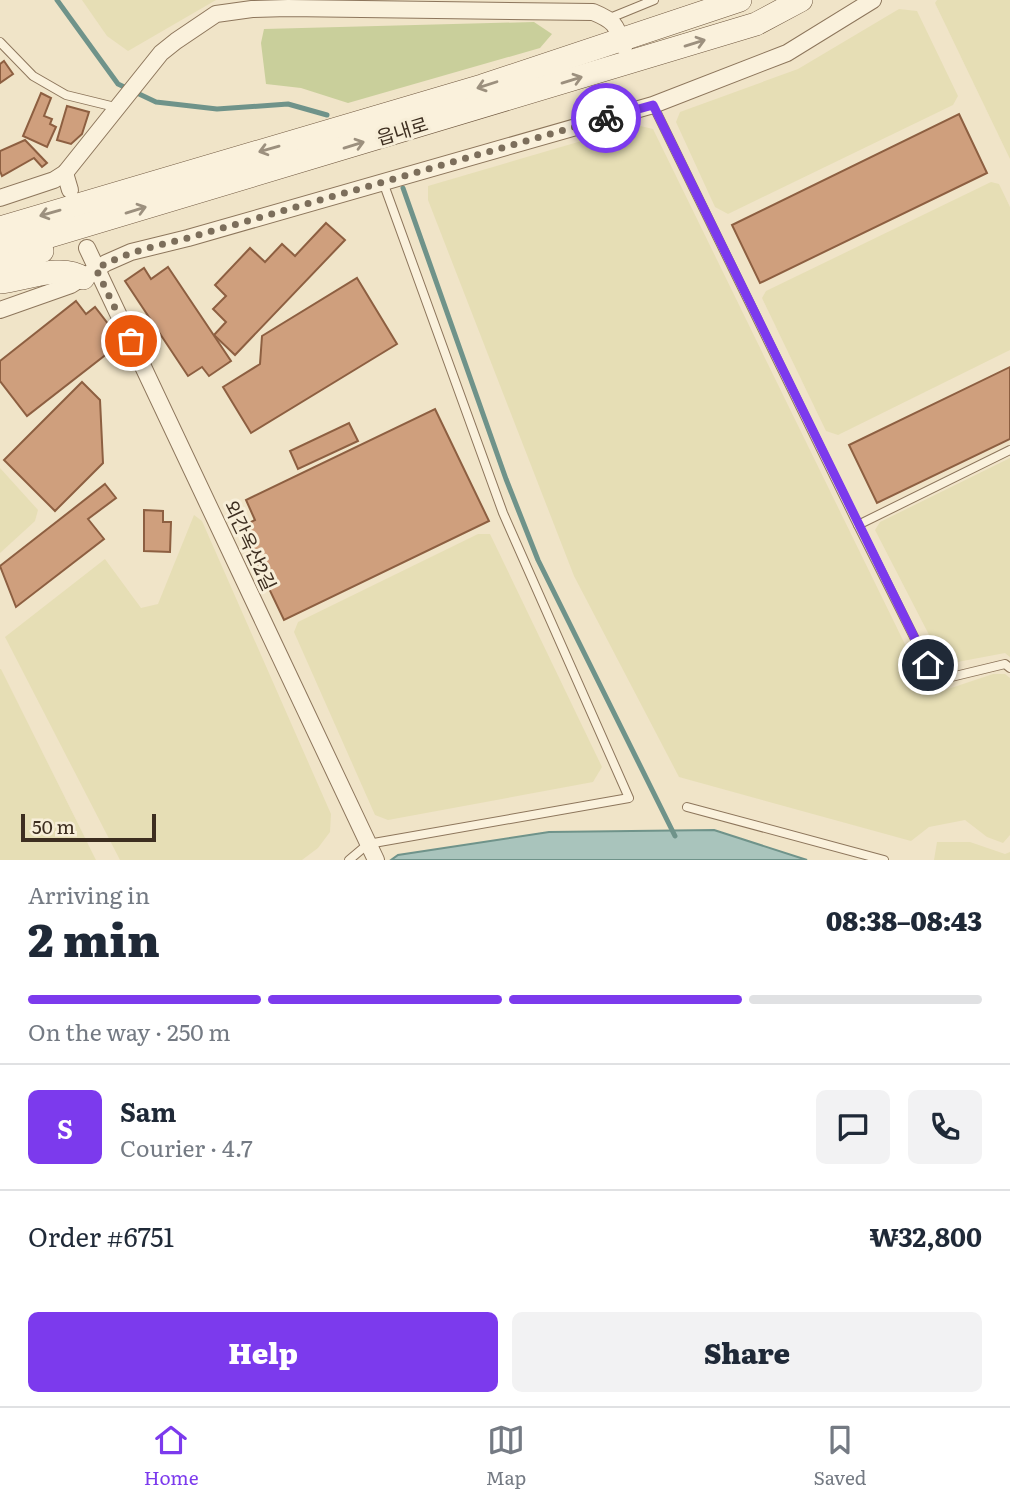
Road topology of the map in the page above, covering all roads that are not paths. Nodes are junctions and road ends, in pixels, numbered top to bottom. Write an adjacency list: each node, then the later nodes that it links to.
1 (654, 0): 5 (lane)
2 (740, 0): 7 (street, 읍내로)
3 (801, 0): 7 (street, 읍내로, one-way to 3)
4 (873, 0): 8 (street)
5 (610, 19): 7 (street); 9 (street)
6 (0, 42): 9 (lane)
7 (626, 51): 14 (street, 읍내로, one-way to 7); 15 (street, 읍내로, one-way to 15)
8 (653, 105): 11 (street); 23 (lane)
9 (119, 108): 10 (street)
10 (65, 173): 12 (street); 13 (street)
11 (383, 181): 19 (street); 26 (lane)
12 (70, 190)
13 (0, 198)
14 (89, 224): 17 (street, 읍내로); 18 (street)
15 (0, 228)
16 (87, 248): 19 (street, 외간옥산2길)
17 (0, 251)
18 (0, 269)
19 (90, 274): 20 (street); 21 (street); 26 (street, 외간옥산2길)
20 (0, 282)
21 (0, 310)
22 (1010, 450): 23 (lane)
23 (858, 525): 24 (lane)
24 (1010, 668)
25 (687, 807): 29 (lane)
26 (368, 844): 27 (lane); 28 (street, 외간옥산2길)
27 (348, 860)
28 (376, 860)
29 (884, 860)

